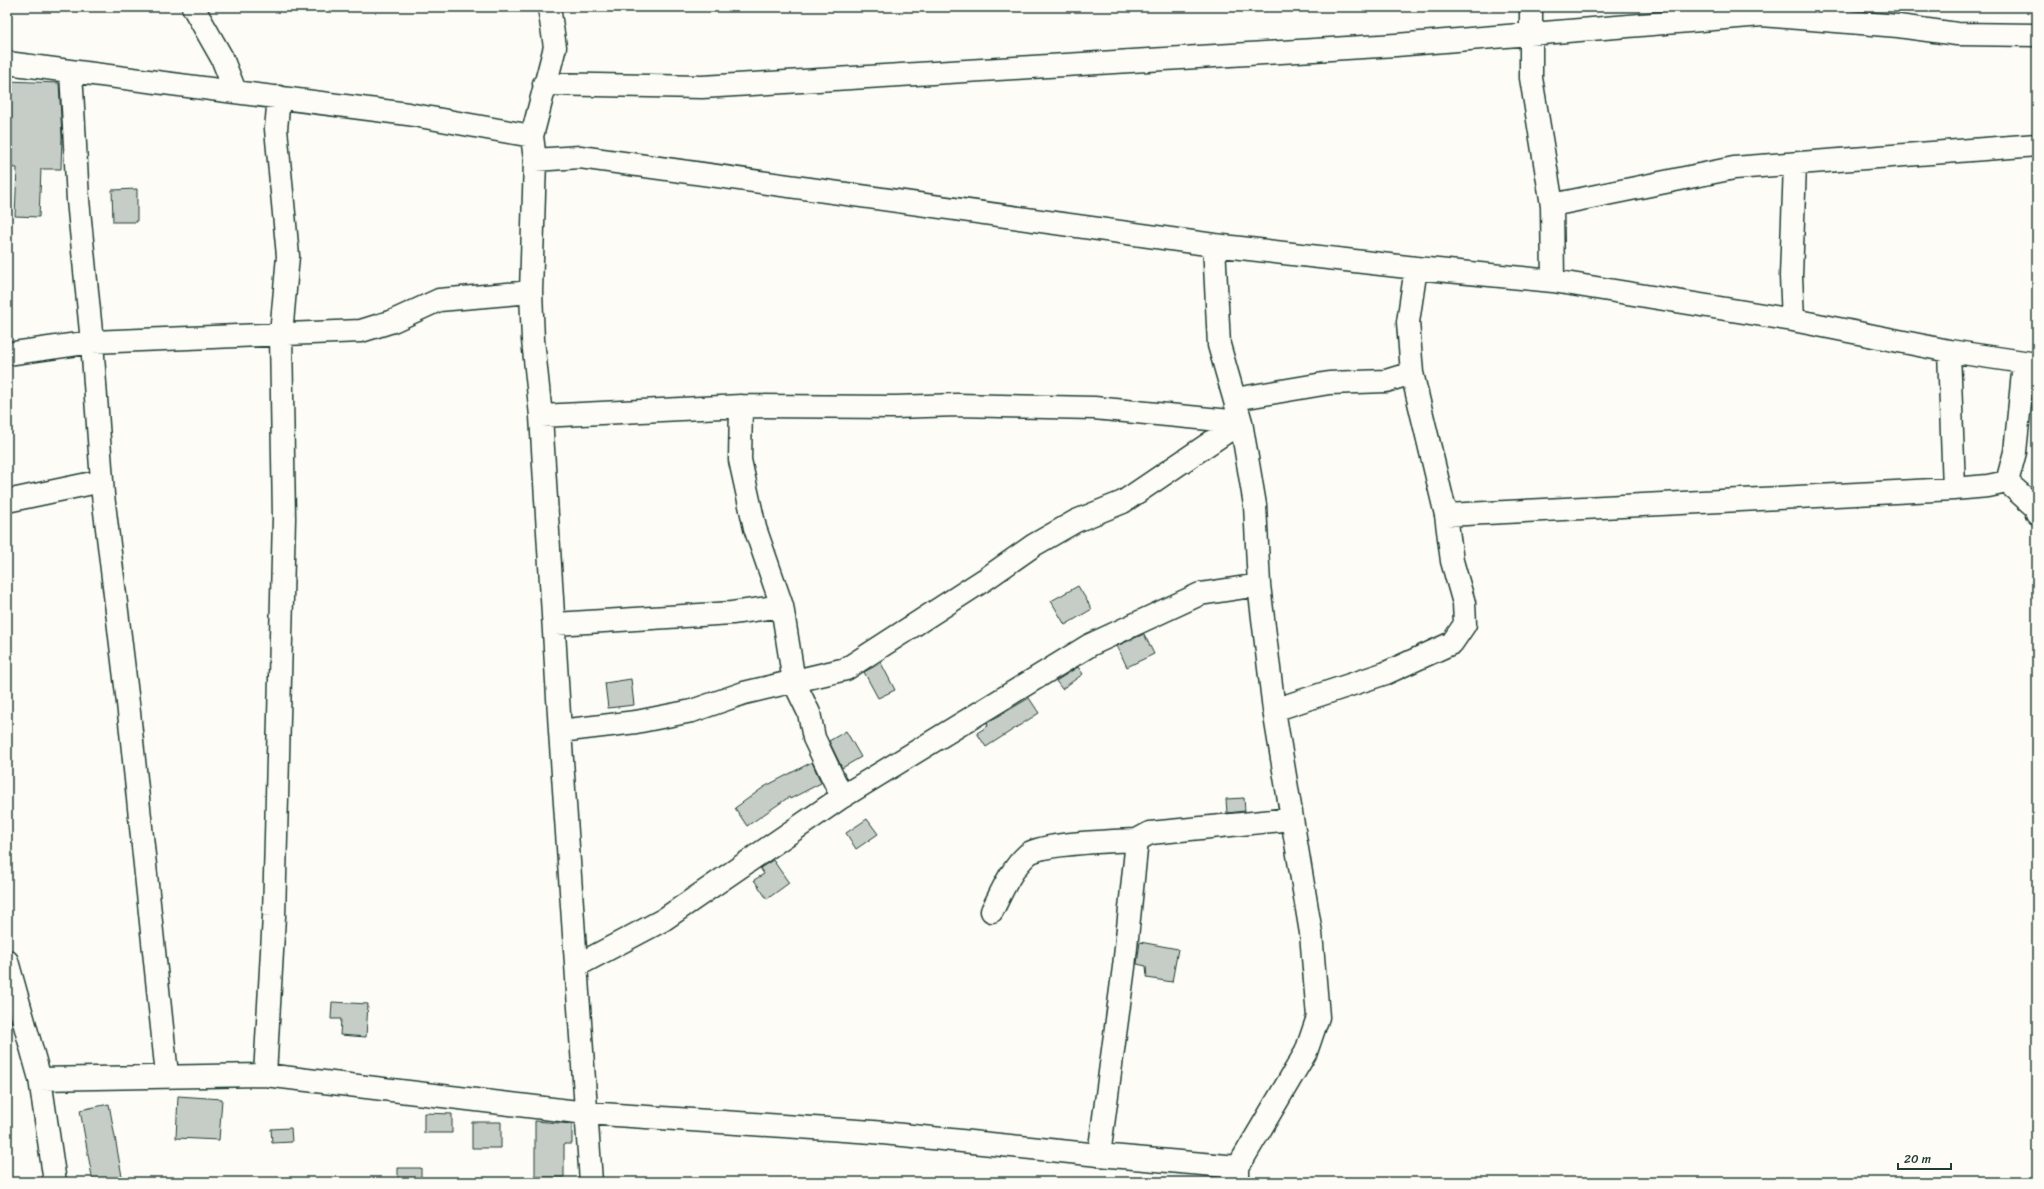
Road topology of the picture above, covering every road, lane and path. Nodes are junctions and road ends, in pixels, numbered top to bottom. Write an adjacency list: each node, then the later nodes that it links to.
1 (193, 7): 10 (street)
2 (549, 7): 9 (street)
3 (1531, 7): 5 (street)
4 (1732, 12): 5 (street); 6 (street)
5 (1532, 33): 9 (street); 16 (street)
6 (2037, 35)
7 (7, 63): 8 (street)
8 (71, 71): 10 (street); 23 (street)
9 (544, 84): 12 (street)
10 (235, 91): 11 (street)
11 (279, 97): 12 (street); 22 (street)
12 (532, 136): 14 (street)
13 (2037, 145): 15 (street)
14 (535, 160): 17 (street); 20 (street)
15 (1795, 164): 16 (street); 21 (street)
16 (1552, 205): 19 (street)
17 (1214, 245): 18 (street); 28 (street)
18 (1416, 268): 19 (street); 27 (street)
19 (1553, 281): 21 (street)
20 (532, 292): 22 (street); 30 (street)
21 (1793, 320): 24 (street)
22 (281, 334): 23 (street); 51 (street)
23 (92, 342): 25 (street); 32 (street)
24 (1949, 351): 26 (street); 34 (street)
25 (7, 354)
26 (2031, 364): 33 (street)
27 (1412, 373): 28 (street); 37 (street)
28 (1235, 399): 31 (street)
29 (741, 406): 30 (street); 31 (street); 39 (street)
30 (541, 416): 40 (street)
31 (1241, 422): 38 (street); 41 (street)
32 (102, 481): 35 (street); 50 (street)
33 (2007, 482): 34 (street); 36 (street)
34 (1954, 489): 37 (street)
35 (7, 501)
36 (2037, 513)
37 (1446, 515): 42 (street)
38 (1258, 586): 42 (street); 44 (street)
39 (782, 606): 40 (street); 41 (street)
40 (555, 624): 43 (street)
41 (794, 682): 43 (street); 44 (street)
42 (1274, 710): 45 (street)
43 (560, 730): 49 (street)
44 (842, 797): 49 (street)
45 (1292, 820): 46 (street); 55 (street)
46 (1137, 840): 47 (street); 54 (street)
47 (992, 911)
48 (7, 960): 52 (street)
49 (578, 965): 53 (street)
50 (167, 1075): 51 (street); 52 (street)
51 (265, 1075): 53 (street)
52 (40, 1078): 56 (street)
53 (586, 1113): 54 (street); 57 (street)
54 (1099, 1155): 55 (street)
55 (1238, 1174)
56 (55, 1182)
57 (591, 1182)

